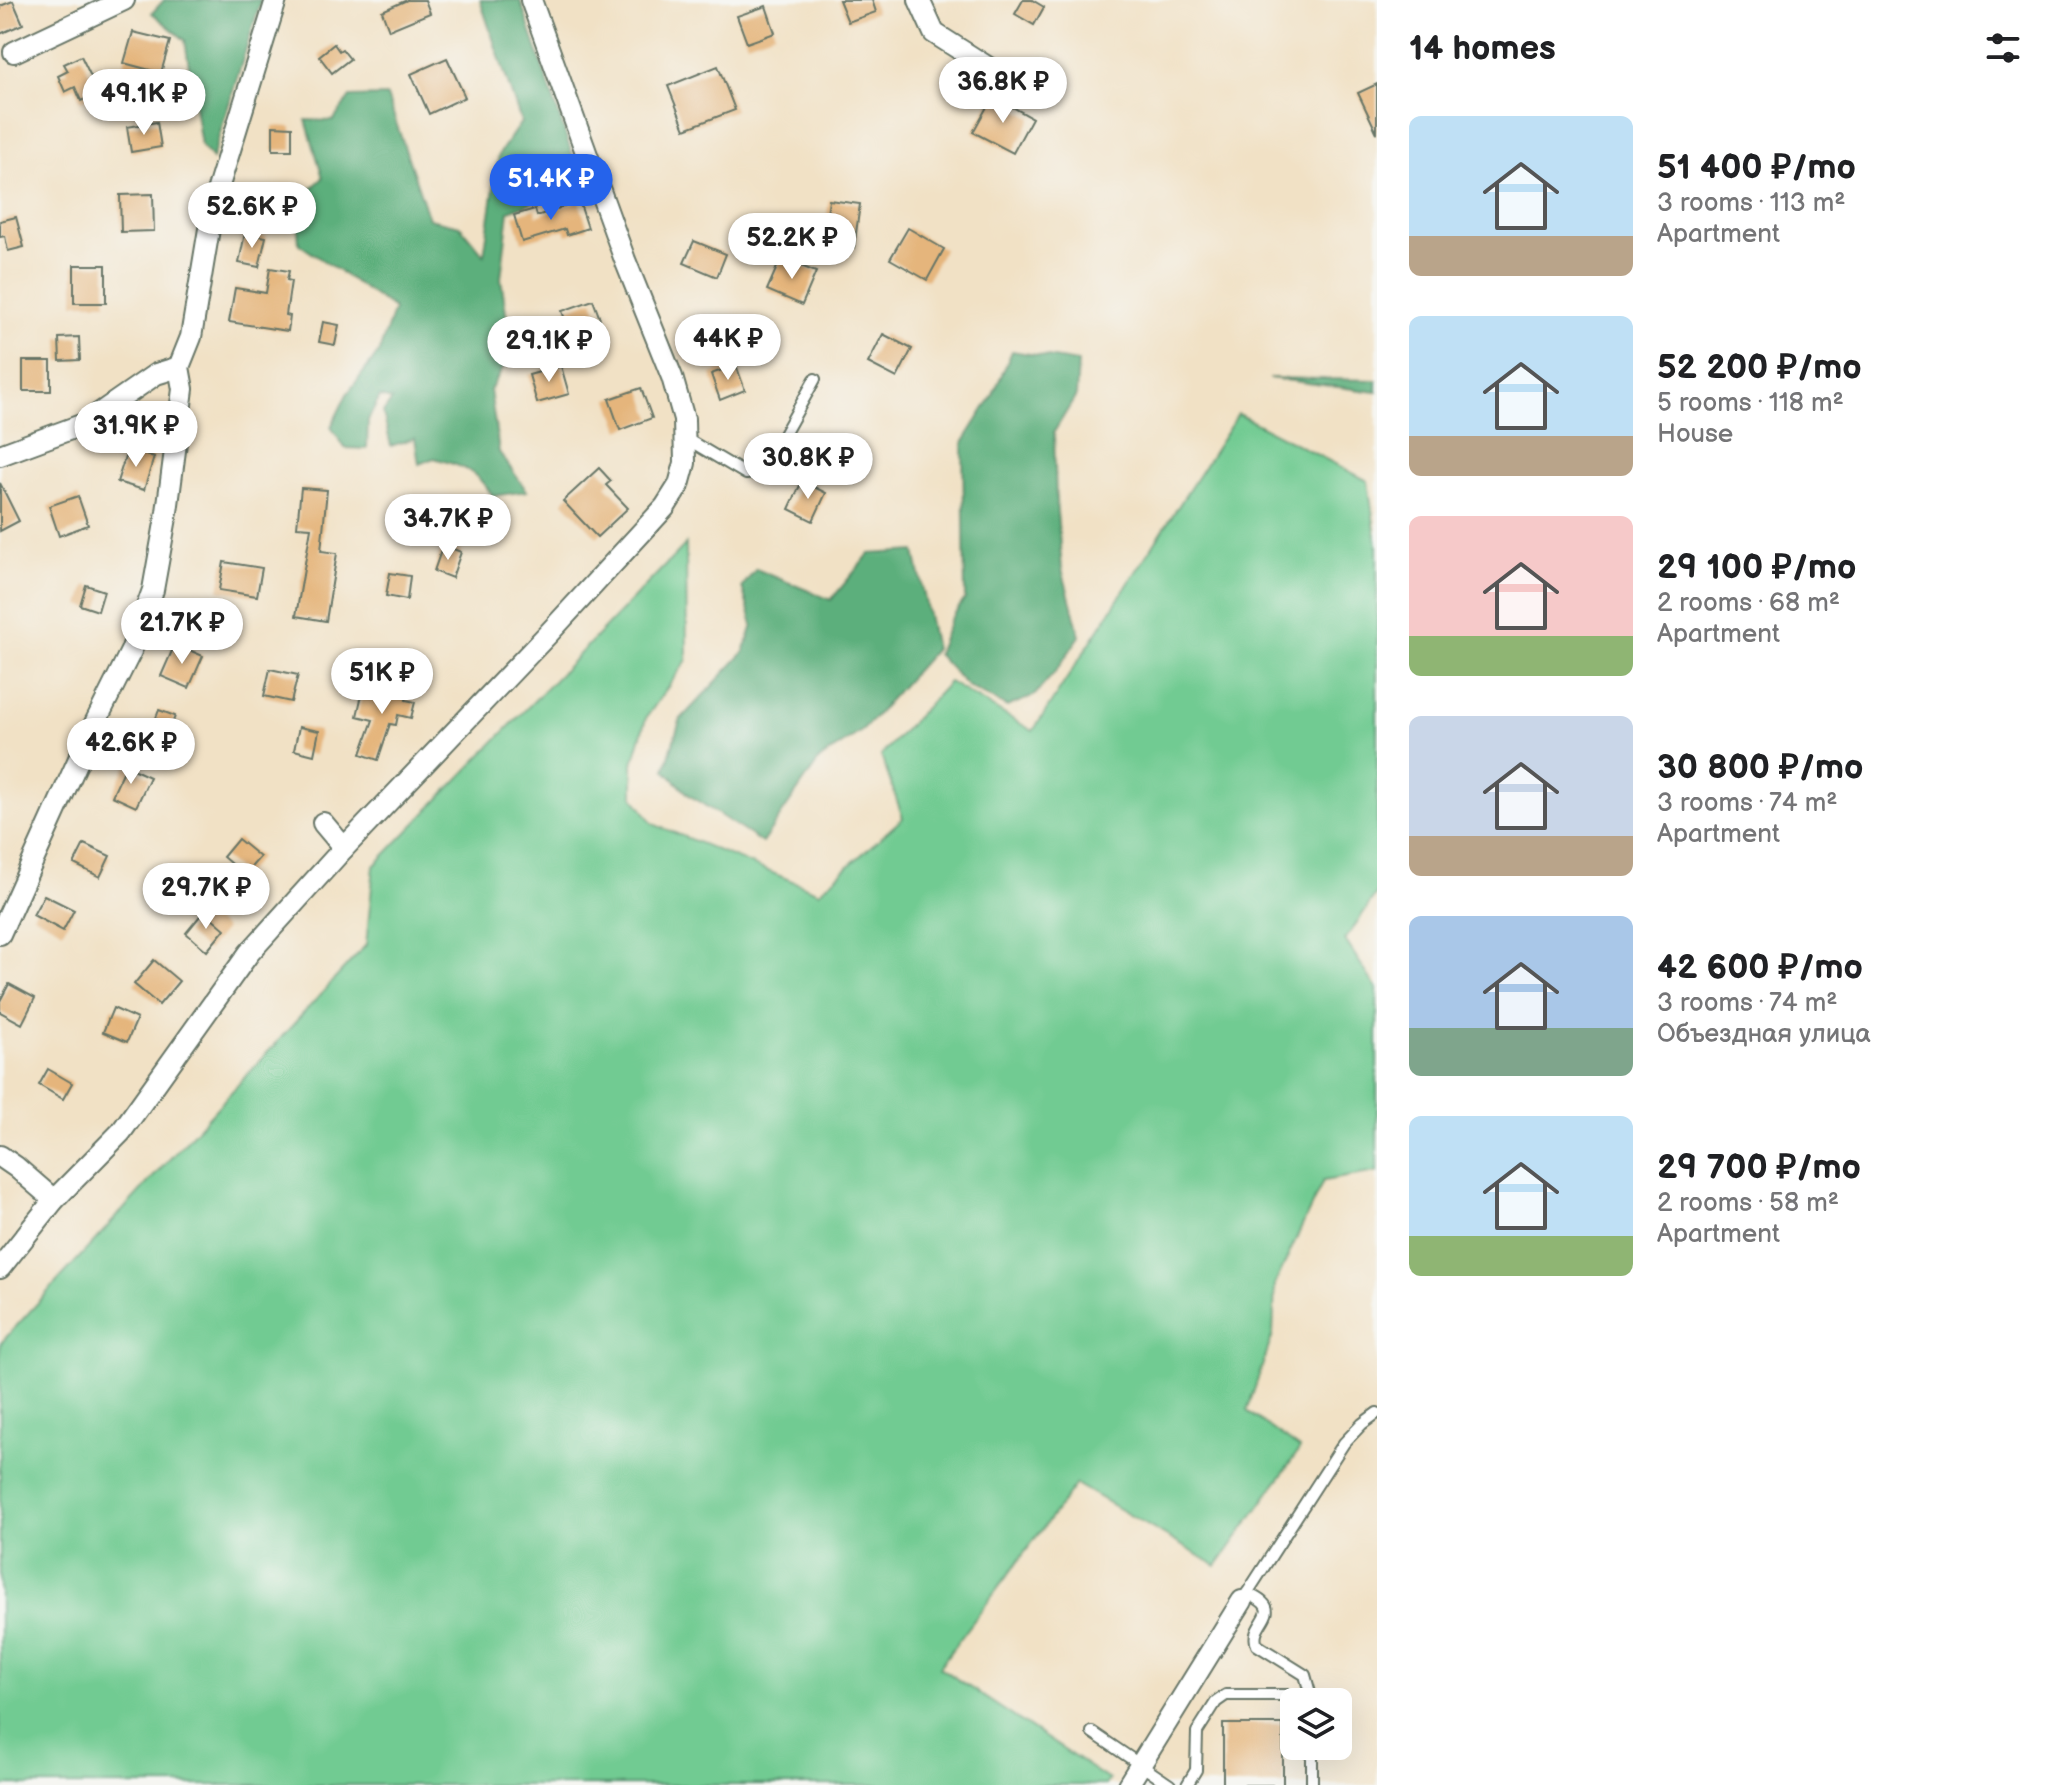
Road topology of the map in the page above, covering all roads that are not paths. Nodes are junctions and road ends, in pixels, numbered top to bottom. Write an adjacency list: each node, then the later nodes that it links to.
1 (124, 0): 5 (street)
2 (276, 0): 7 (street)
3 (531, 0): 11 (street)
4 (919, 0): 6 (street)
5 (14, 52)
6 (989, 68)
7 (215, 198): 8 (lane); 9 (street)
8 (259, 201)
9 (179, 367): 12 (street); 15 (street)
10 (815, 379): 11 (lane)
11 (685, 438): 14 (street)
12 (0, 455)
13 (323, 823): 14 (street)
14 (344, 848): 17 (street)
15 (0, 934)
16 (0, 1156): 17 (street)
17 (54, 1200): 18 (street)
18 (0, 1268)
19 (1377, 1413): 20 (lane)
20 (1244, 1597): 21 (lane); 25 (street)
21 (1309, 1688)
22 (1280, 1698): 28 (lane)
23 (1092, 1732): 25 (lane)
24 (1312, 1760): 29 (lane)
25 (1141, 1764): 26 (street); 27 (lane)
26 (1128, 1785)
27 (1170, 1785)
28 (1187, 1785)
29 (1312, 1785)

